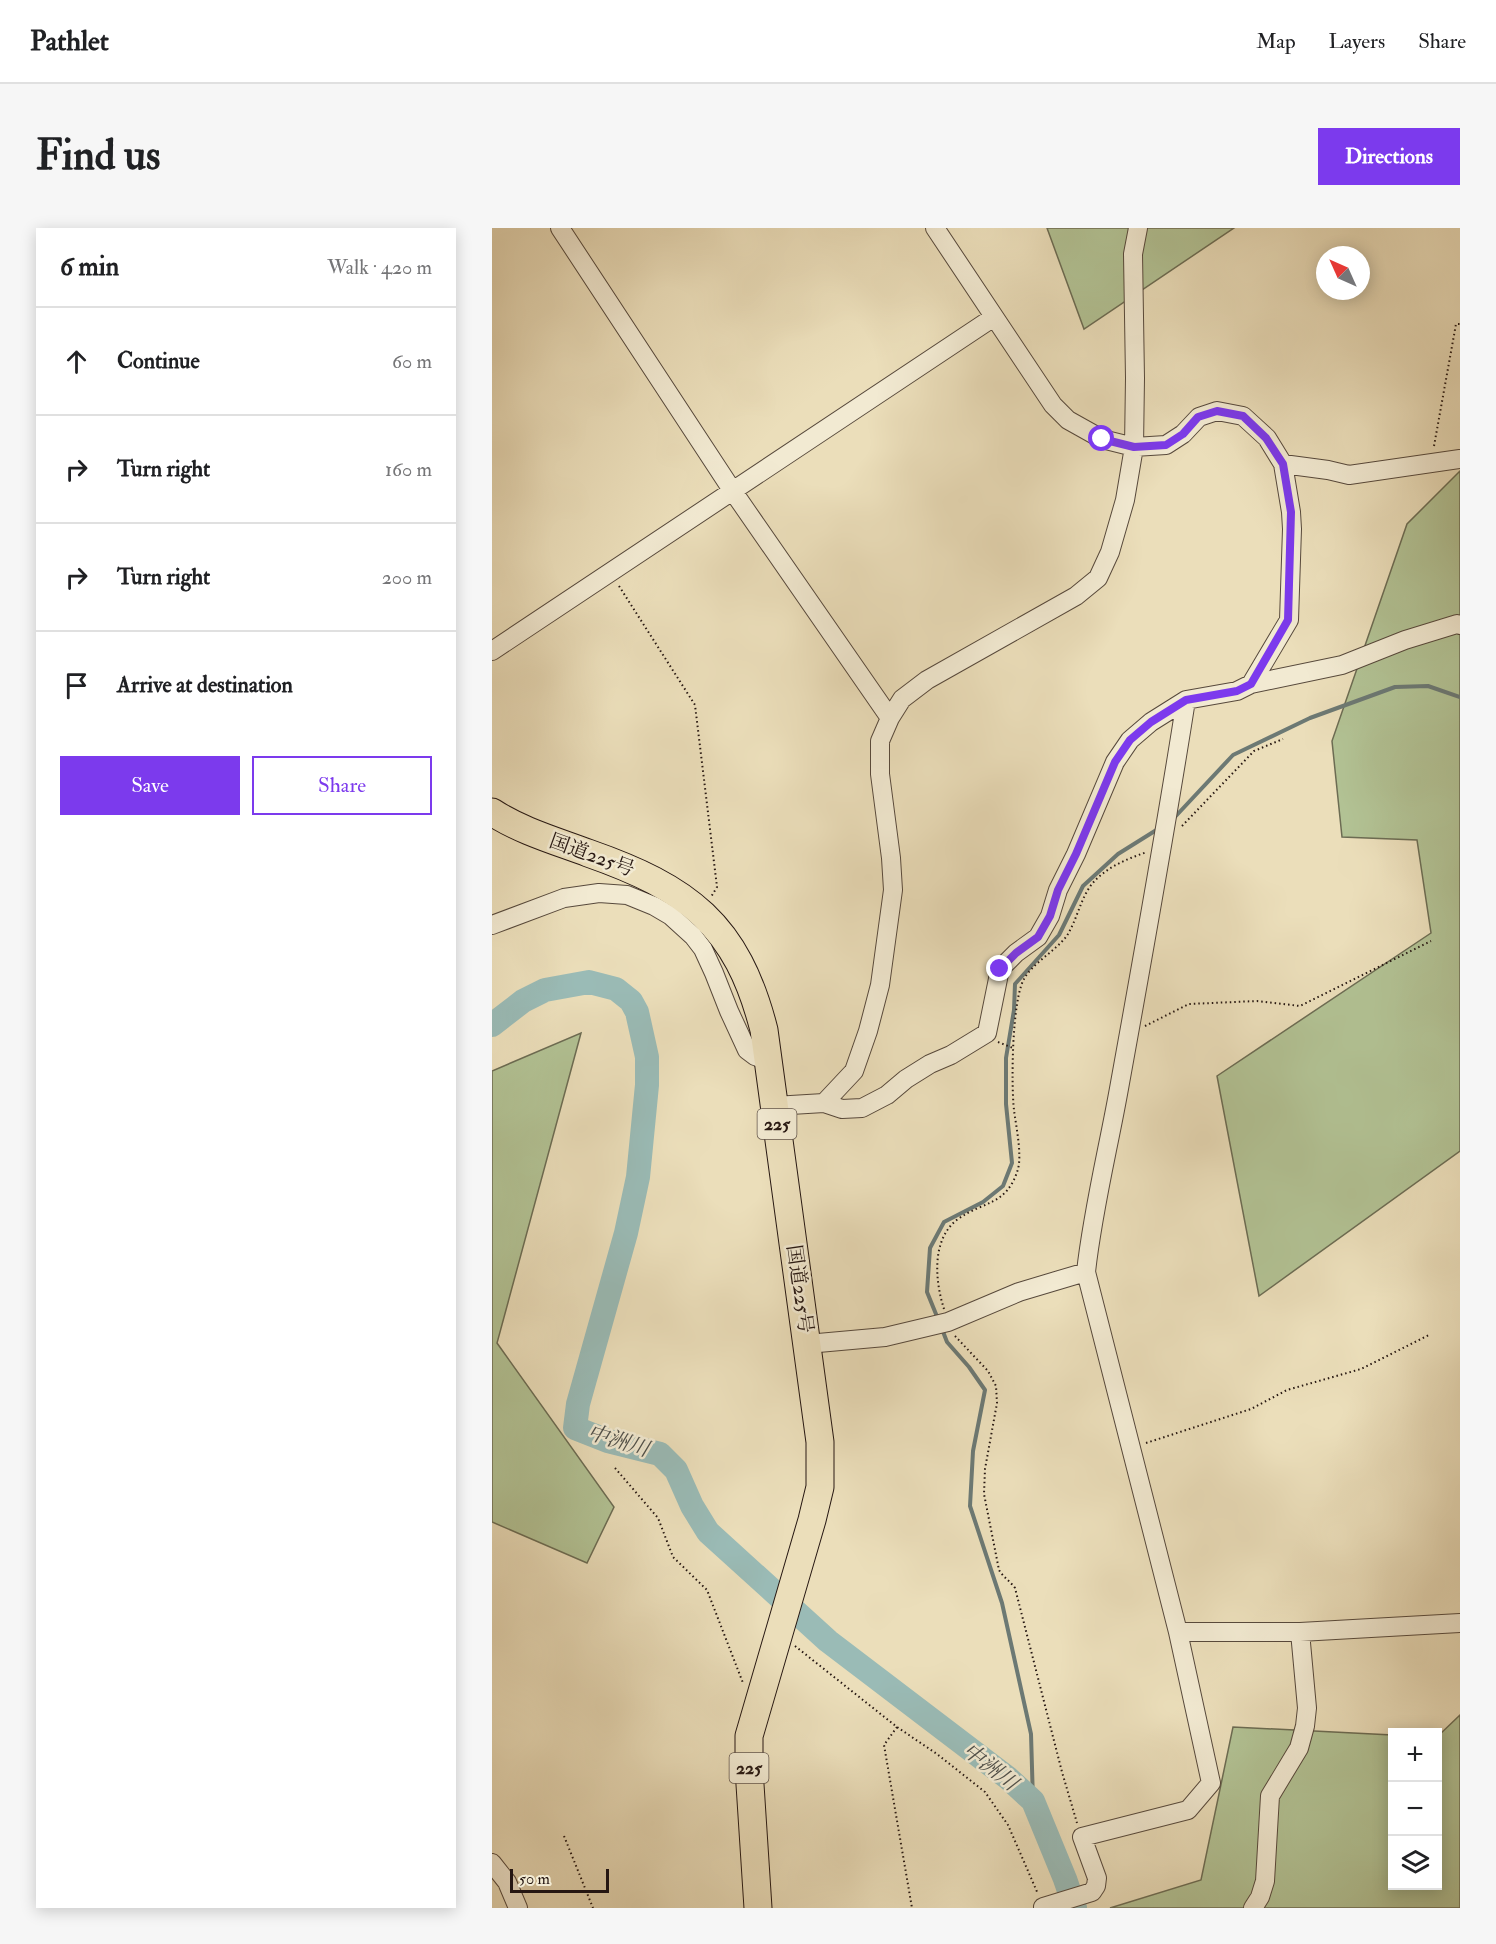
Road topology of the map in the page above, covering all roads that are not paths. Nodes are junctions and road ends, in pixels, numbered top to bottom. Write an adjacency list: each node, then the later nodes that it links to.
1 (561, 228): 8 (street)
2 (935, 228): 4 (street)
3 (1138, 228): 5 (street)
4 (994, 317): 5 (street); 8 (street)
5 (1134, 447): 7 (street); 13 (street)
6 (1460, 459): 7 (street)
7 (1283, 464): 11 (street)
8 (732, 490): 10 (street); 13 (street)
9 (1460, 625): 11 (street)
10 (492, 651)
11 (1251, 684): 12 (street)
12 (1186, 700): 17 (street); 19 (street)
13 (890, 718): 17 (street)
14 (492, 812): 16 (highway, 国道225号 / 225)
15 (492, 924): 16 (street)
16 (768, 1061): 18 (highway, 国道225号 / 225)
17 (824, 1103): 18 (street)
18 (774, 1106): 20 (highway, 国道225号 / 225)
19 (1086, 1272): 20 (street); 22 (street)
20 (807, 1344): 27 (highway, 国道225号 / 225)
21 (1460, 1623): 23 (street)
22 (1178, 1632): 23 (street); 25 (street)
23 (1300, 1632): 28 (street)
24 (492, 1863): 26 (street)
25 (1046, 1906)
26 (518, 1908)
27 (758, 1908)
28 (1253, 1908)

